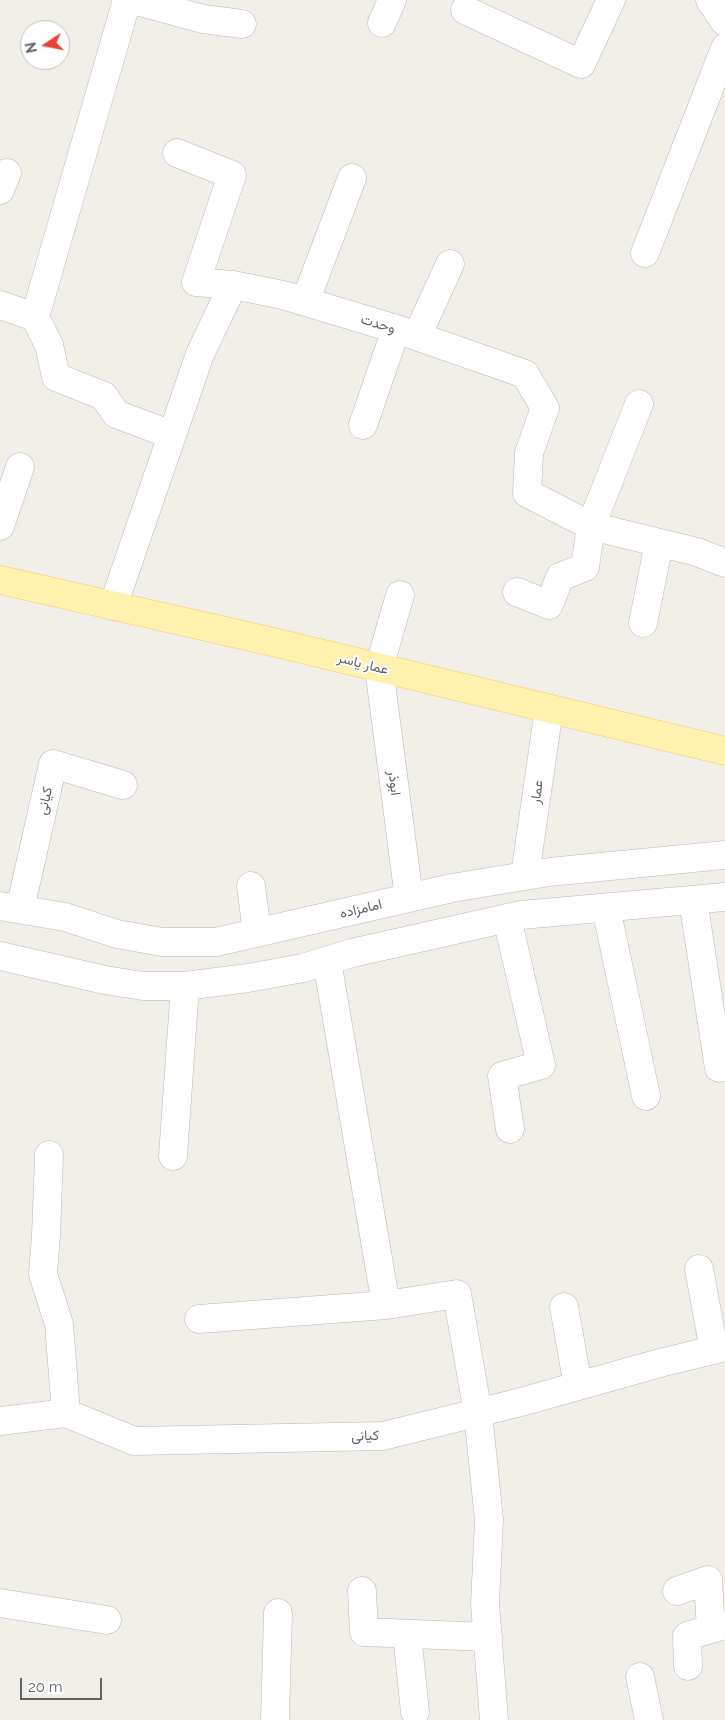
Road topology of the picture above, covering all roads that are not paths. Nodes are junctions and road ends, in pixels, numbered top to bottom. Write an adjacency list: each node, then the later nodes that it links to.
1 (127, 0): 16 (street)
2 (133, 0): 7 (street)
3 (611, 0): 5 (street)
4 (710, 0): 6 (street)
5 (465, 10)
6 (725, 22)
7 (242, 24)
8 (725, 48): 11 (street)
9 (178, 153): 13 (street, وحدت)
10 (352, 178): 14 (street)
11 (645, 253)
12 (450, 264): 17 (street)
13 (233, 285): 14 (street, وحدت); 20 (street)
14 (305, 302): 17 (street, وحدت)
15 (0, 305): 16 (street)
16 (35, 318): 20 (street)
17 (406, 333): 19 (street); 23 (street, وحدت)
18 (639, 404): 23 (street)
19 (363, 425)
20 (172, 435): 29 (street)
21 (20, 467): 22 (street)
22 (2, 512)
23 (590, 526): 24 (street, وحدت); 27 (street)
24 (659, 543): 25 (street, وحدت); 30 (street)
25 (725, 562)
26 (0, 580): 29 (main road, عمار یاسر)
27 (517, 592)
28 (400, 595): 31 (street)
29 (113, 606): 31 (main road, عمار یاسر)
30 (644, 623)
31 (379, 668): 32 (main road, عمار یاسر); 39 (street, ابوذر)
32 (549, 709): 33 (main road, عمار یاسر); 36 (street, عمار)
33 (725, 751)
34 (122, 785): 41 (street, کیانی)
35 (725, 855): 36 (street, امامزاده)
36 (525, 876): 39 (street, امامزاده)
37 (251, 886): 44 (street)
38 (725, 897): 40 (street)
39 (409, 898): 44 (street, امامزاده)
40 (693, 900): 42 (street); 48 (street)
41 (10, 908): 44 (street, امامزاده)
42 (606, 908): 43 (street); 49 (street)
43 (507, 918): 46 (street); 50 (street)
44 (257, 932)
45 (0, 956): 47 (street)
46 (327, 961): 47 (street); 54 (street)
47 (185, 986): 52 (street)
48 (719, 1068)
49 (646, 1096)
50 (510, 1129)
51 (49, 1155): 59 (street)
52 (173, 1156)
53 (699, 1269): 57 (street)
54 (386, 1305): 56 (street); 60 (street)
55 (564, 1307): 58 (street)
56 (199, 1319)
57 (719, 1348): 58 (street, کیانی)
58 (578, 1386): 60 (street, کیانی)
59 (66, 1413): 60 (street, کیانی); 61 (street, کیانی)
60 (478, 1413): 69 (street)
61 (0, 1421)
62 (362, 1591): 68 (street)
63 (677, 1591): 67 (street)
64 (0, 1603): 66 (street)
65 (278, 1612): 73 (street)
66 (107, 1620)
67 (718, 1627): 70 (street)
68 (407, 1634): 69 (street); 72 (street)
69 (488, 1637): 74 (street)
70 (688, 1666)
71 (640, 1677): 75 (street)
72 (415, 1712)
73 (275, 1720)
74 (494, 1720)
75 (649, 1720)

